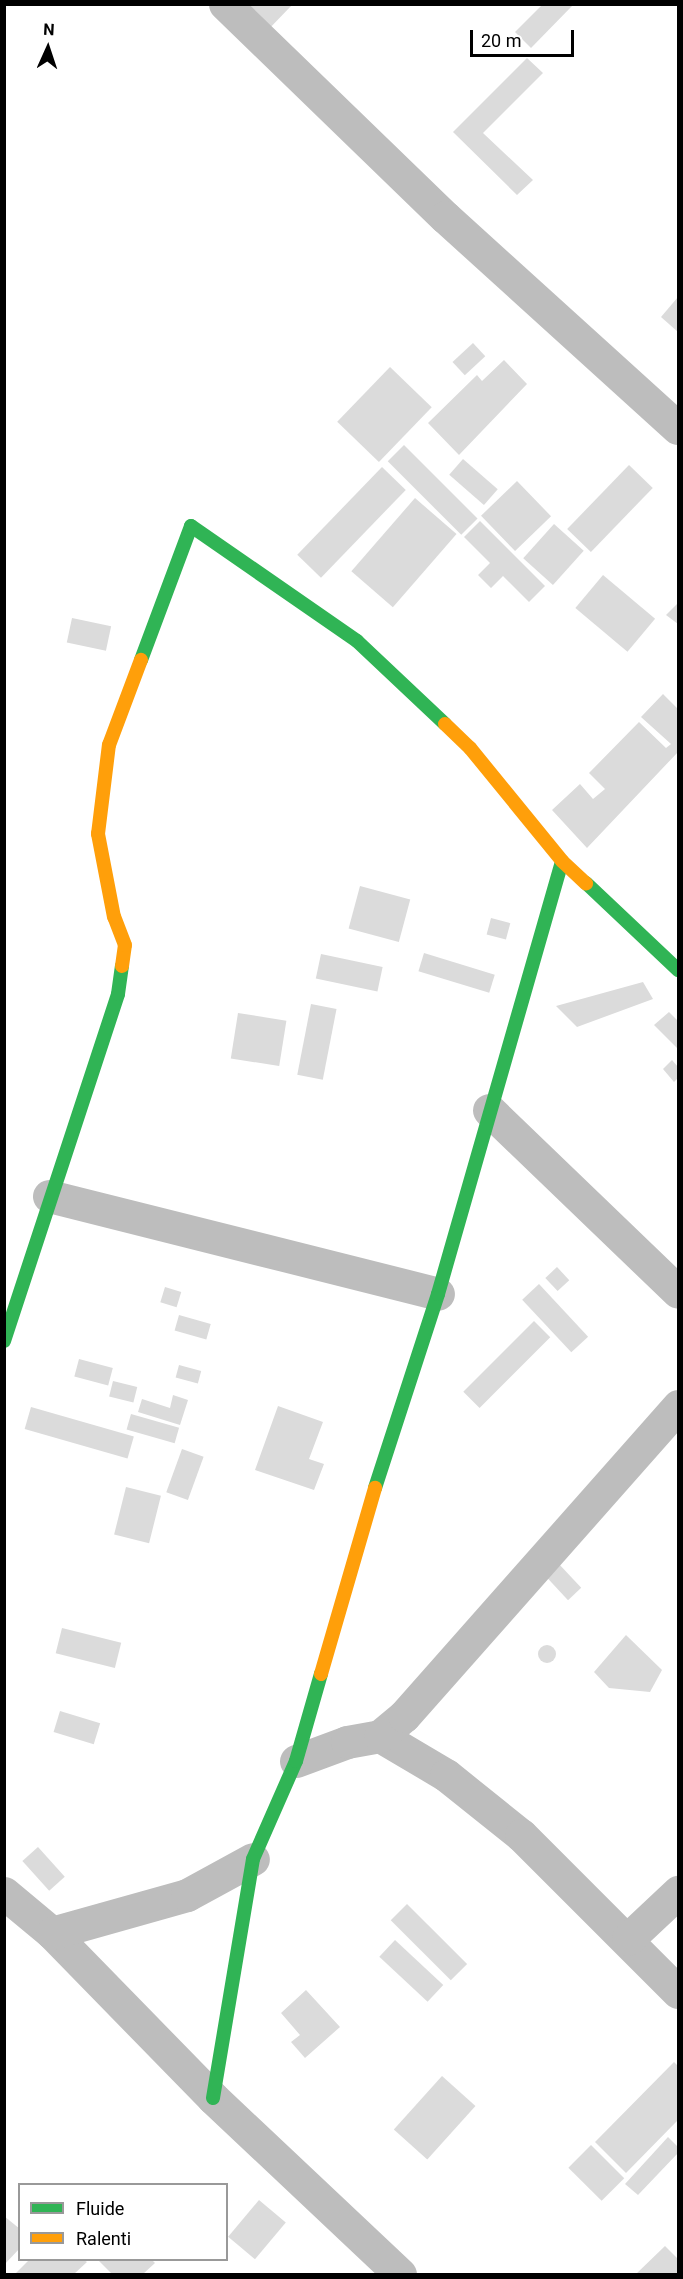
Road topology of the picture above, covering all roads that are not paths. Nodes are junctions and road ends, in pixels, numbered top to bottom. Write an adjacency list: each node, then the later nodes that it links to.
1 (225, 4): 2 (street)
2 (678, 428)
3 (562, 861): 4 (street); 5 (street); 6 (street)
4 (678, 970)
5 (489, 1110): 7 (street); 8 (street)
6 (50, 1196): 8 (street); 9 (street)
7 (678, 1292)
8 (438, 1294): 12 (street)
9 (4, 1341)
10 (678, 1406): 11 (street)
11 (380, 1736): 12 (street); 17 (street)
12 (296, 1761): 13 (street)
13 (253, 1859): 16 (street); 19 (street)
14 (678, 1892): 17 (street)
15 (4, 1893): 16 (street)
16 (52, 1933): 19 (street)
17 (628, 1940): 18 (street)
18 (678, 1992)
19 (213, 2098): 20 (street)
20 (400, 2274)

